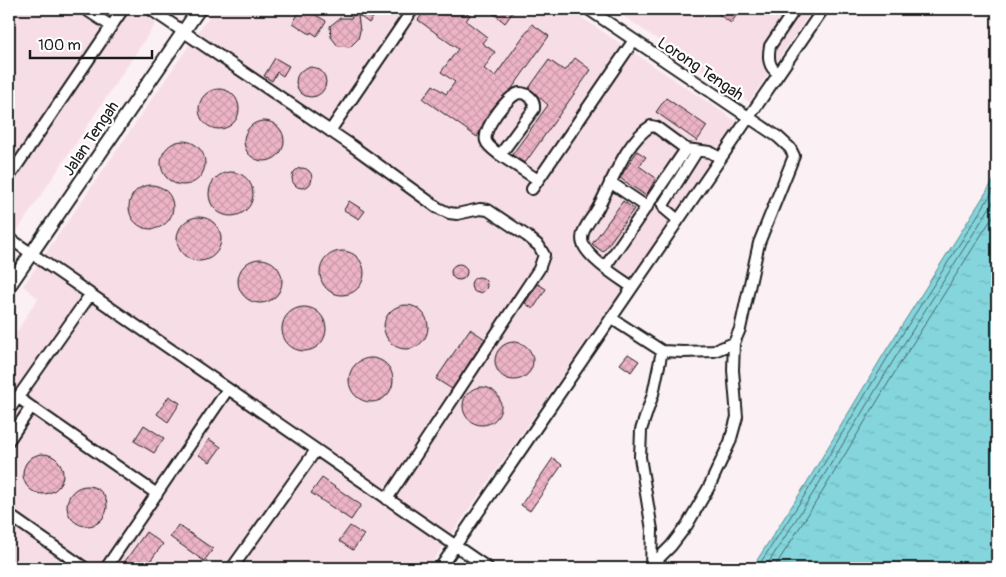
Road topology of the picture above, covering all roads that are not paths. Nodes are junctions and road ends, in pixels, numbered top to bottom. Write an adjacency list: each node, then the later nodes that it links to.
1 (84, 9): 9 (street)
2 (123, 9): 9 (street)
3 (150, 9): 10 (street)
4 (199, 9): 10 (main road, Jalan Tengah)
5 (413, 9): 14 (street)
6 (588, 9): 11 (street, Lorong Tengah)
7 (795, 9): 12 (street)
8 (823, 9): 12 (street)
9 (111, 26): 19 (street)
10 (184, 30): 14 (street); 24 (main road, Jalan Tengah)
11 (634, 40): 13 (street, Lorong Tengah); 17 (street)
12 (778, 74): 13 (street)
13 (748, 117): 18 (street); 30 (street, Lorong Tengah)
14 (330, 131): 39 (street)
15 (686, 149): 16 (street); 20 (street); 21 (street)
16 (697, 151): 18 (street); 22 (street)
17 (500, 155): 17 (street)
18 (720, 158): 22 (street)
19 (9, 177)
20 (610, 182): 21 (street); 25 (street)
21 (647, 206): 25 (street)
22 (678, 220): 27 (street)
23 (9, 238): 24 (street)
24 (31, 254): 26 (main road, Jalan Tengah); 28 (street)
25 (604, 267): 27 (street)
26 (9, 286)
27 (632, 287): 29 (street)
28 (90, 295): 32 (street); 33 (street)
29 (611, 318): 31 (street); 41 (street)
30 (734, 343): 31 (street); 42 (street)
31 (662, 351): 42 (street)
32 (228, 389): 37 (street); 38 (street)
33 (17, 397): 34 (street); 35 (street)
34 (31, 407): 36 (street); 38 (street)
35 (9, 410)
36 (9, 440)
37 (316, 450): 39 (street); 45 (street)
38 (157, 494): 44 (street)
39 (387, 499): 41 (street)
40 (9, 515): 43 (street)
41 (455, 546): 46 (street); 47 (street)
42 (651, 567)
43 (85, 568)
44 (106, 568)
45 (232, 568)
46 (440, 568)
47 (488, 568)

